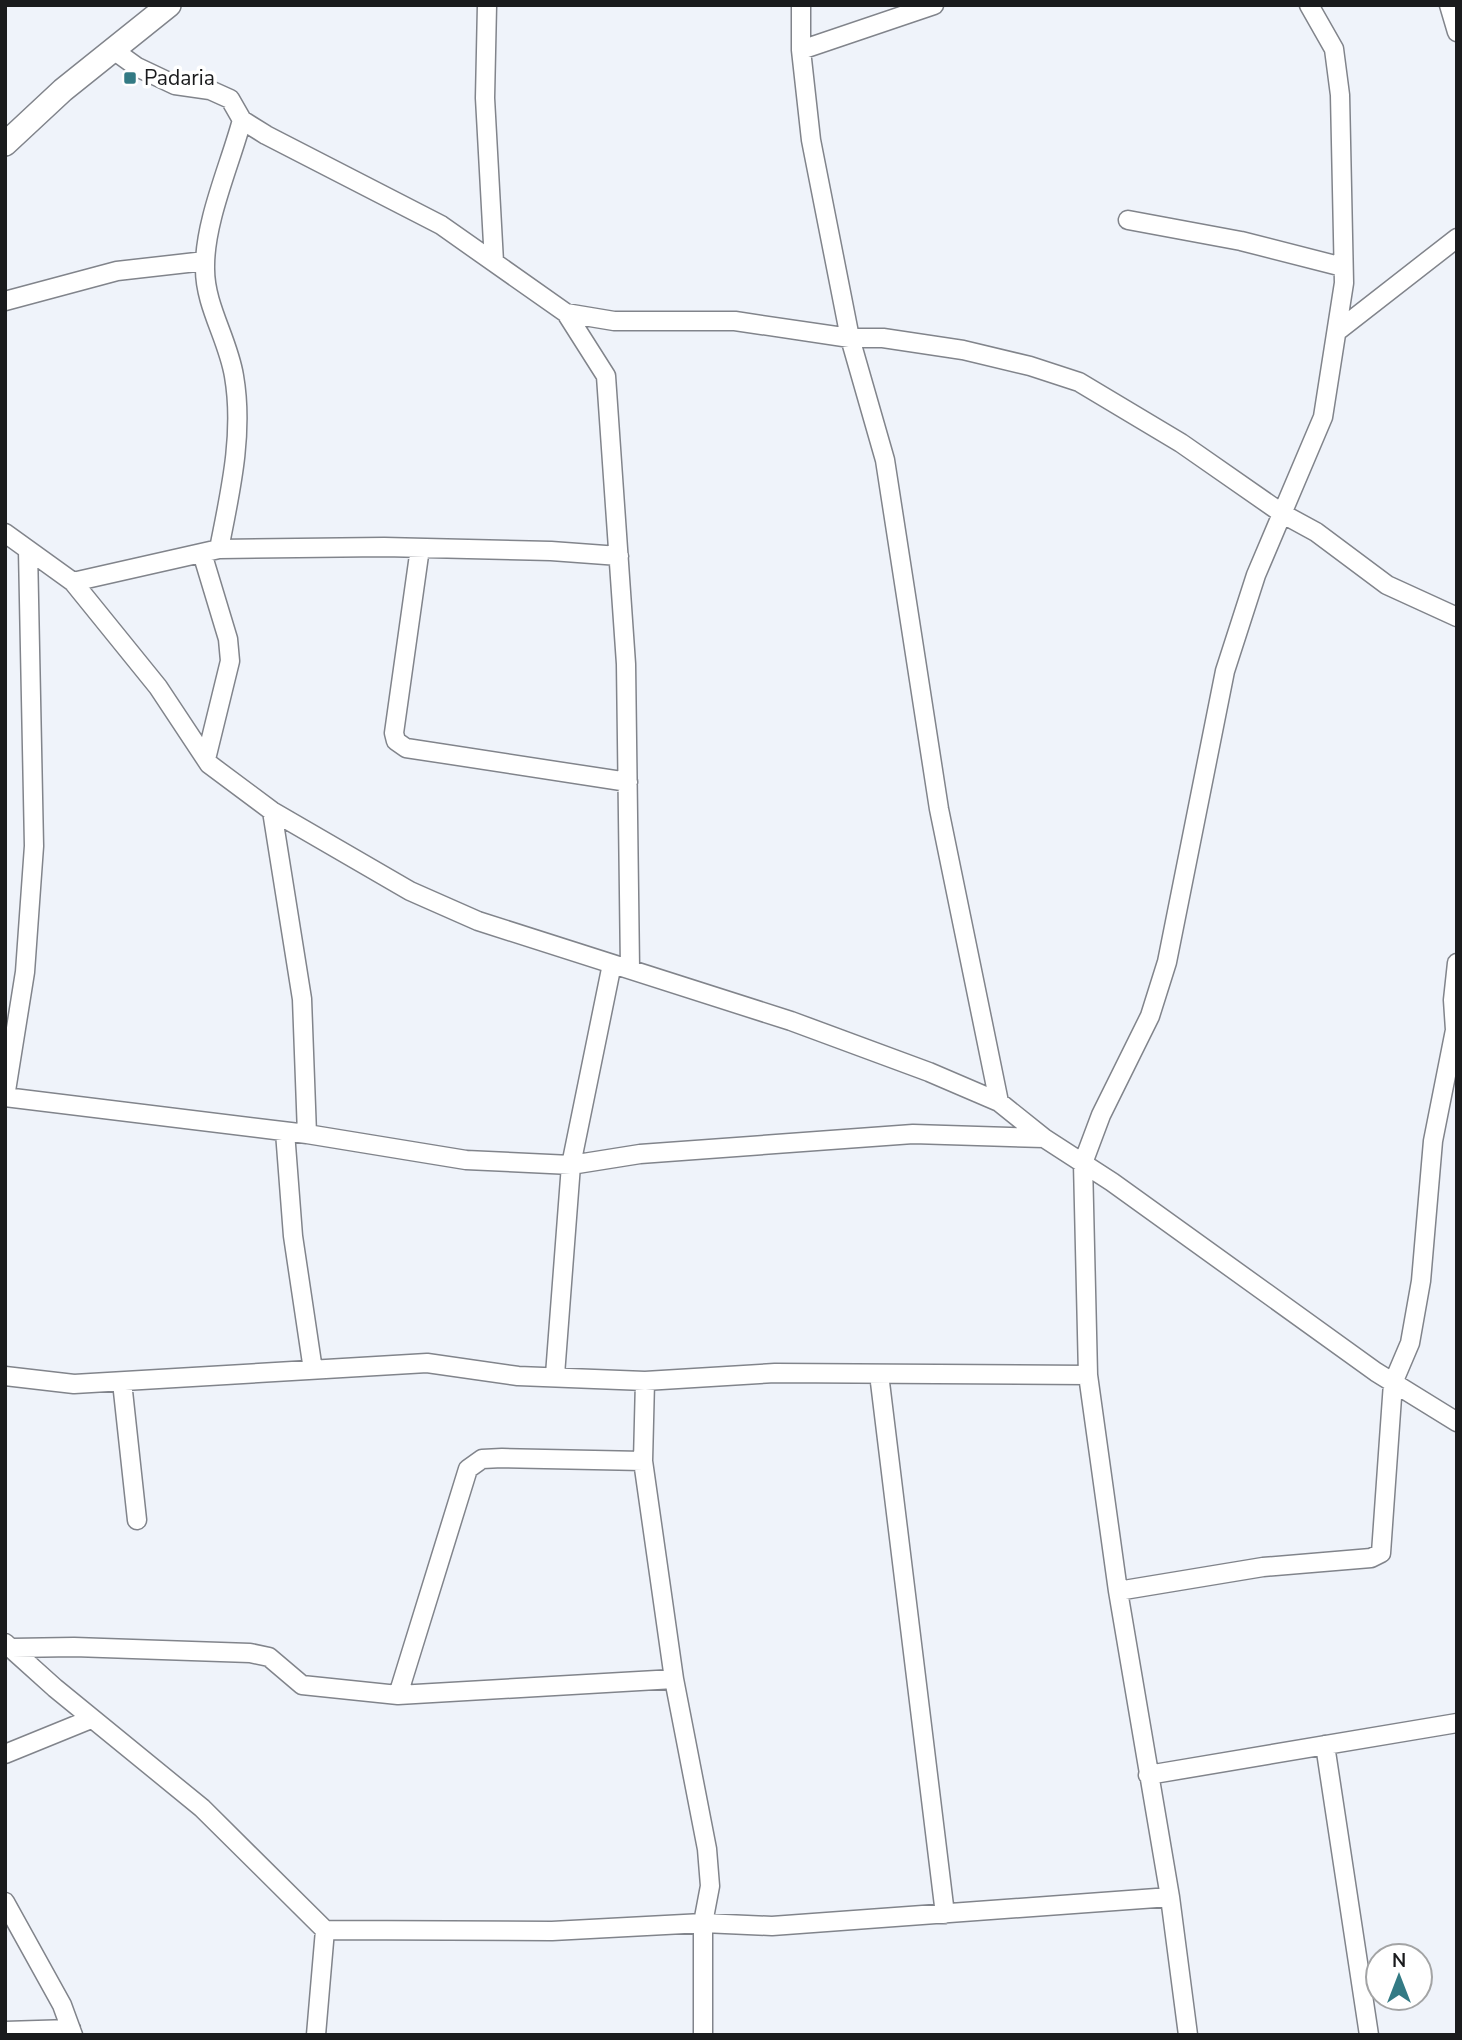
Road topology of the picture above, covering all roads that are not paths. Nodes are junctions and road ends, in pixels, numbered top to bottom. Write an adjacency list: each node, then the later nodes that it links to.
1 (169, 5): 8 (street)
2 (487, 5): 15 (street)
3 (801, 5): 9 (street)
4 (934, 5): 9 (street)
5 (1309, 5): 16 (street)
6 (1450, 5): 7 (street)
7 (1457, 32)
8 (112, 49): 10 (street); 11 (street)
9 (801, 50): 20 (street)
10 (242, 120): 14 (street); 15 (street)
11 (9, 135)
12 (1128, 220): 16 (street)
13 (1457, 238): 19 (street)
14 (205, 261): 17 (street); 25 (street)
15 (494, 262): 18 (street)
16 (1343, 267): 19 (street)
17 (5, 301)
18 (566, 313): 20 (street); 26 (street)
19 (1339, 330): 21 (street)
20 (850, 338): 21 (street); 38 (street)
21 (1283, 514): 28 (street); 42 (street)
22 (5, 533): 24 (street)
23 (420, 548): 25 (street); 26 (street); 30 (street)
24 (28, 550): 27 (street); 35 (street)
25 (210, 551): 27 (street); 29 (street)
26 (619, 556): 30 (street)
27 (73, 582): 29 (street)
28 (1457, 617)
29 (206, 759): 31 (street)
30 (628, 782): 34 (street)
31 (272, 811): 33 (street); 40 (street)
32 (1457, 963): 36 (street)
33 (612, 964): 34 (street); 43 (street)
34 (630, 968): 38 (street)
35 (6, 1074): 37 (street)
36 (1452, 1083): 51 (street)
37 (5, 1097): 39 (street)
38 (999, 1102): 41 (street)
39 (285, 1132): 40 (street); 44 (street)
40 (307, 1134): 43 (street)
41 (1044, 1138): 42 (street); 43 (street)
42 (1083, 1163): 47 (street); 51 (street)
43 (571, 1165): 46 (street)
44 (313, 1370): 46 (street); 50 (street)
45 (879, 1374): 47 (street); 49 (street); 66 (street)
46 (555, 1375): 49 (street)
47 (1088, 1375): 55 (street)
48 (5, 1376): 50 (street)
49 (645, 1381): 53 (street)
50 (121, 1382): 54 (street)
51 (1393, 1383): 52 (street); 55 (street)
52 (1457, 1422)
53 (643, 1461): 57 (street); 58 (street)
54 (137, 1520)
55 (1118, 1591): 63 (street)
56 (9, 1646): 58 (street); 59 (street)
57 (674, 1679): 58 (street); 67 (street)
58 (398, 1695)
59 (92, 1718): 62 (street); 68 (street)
60 (1457, 1723): 61 (street)
61 (1325, 1745): 63 (street); 74 (street)
62 (5, 1754)
63 (1149, 1775): 64 (street)
64 (1170, 1897): 66 (street); 73 (street)
65 (5, 1902): 70 (street)
66 (945, 1914): 67 (street)
67 (703, 1923): 68 (street); 72 (street)
68 (325, 1930): 71 (street)
69 (5, 2031): 70 (street)
70 (72, 2032)
71 (316, 2035)
72 (703, 2035)
73 (1188, 2035)
74 (1369, 2035)

